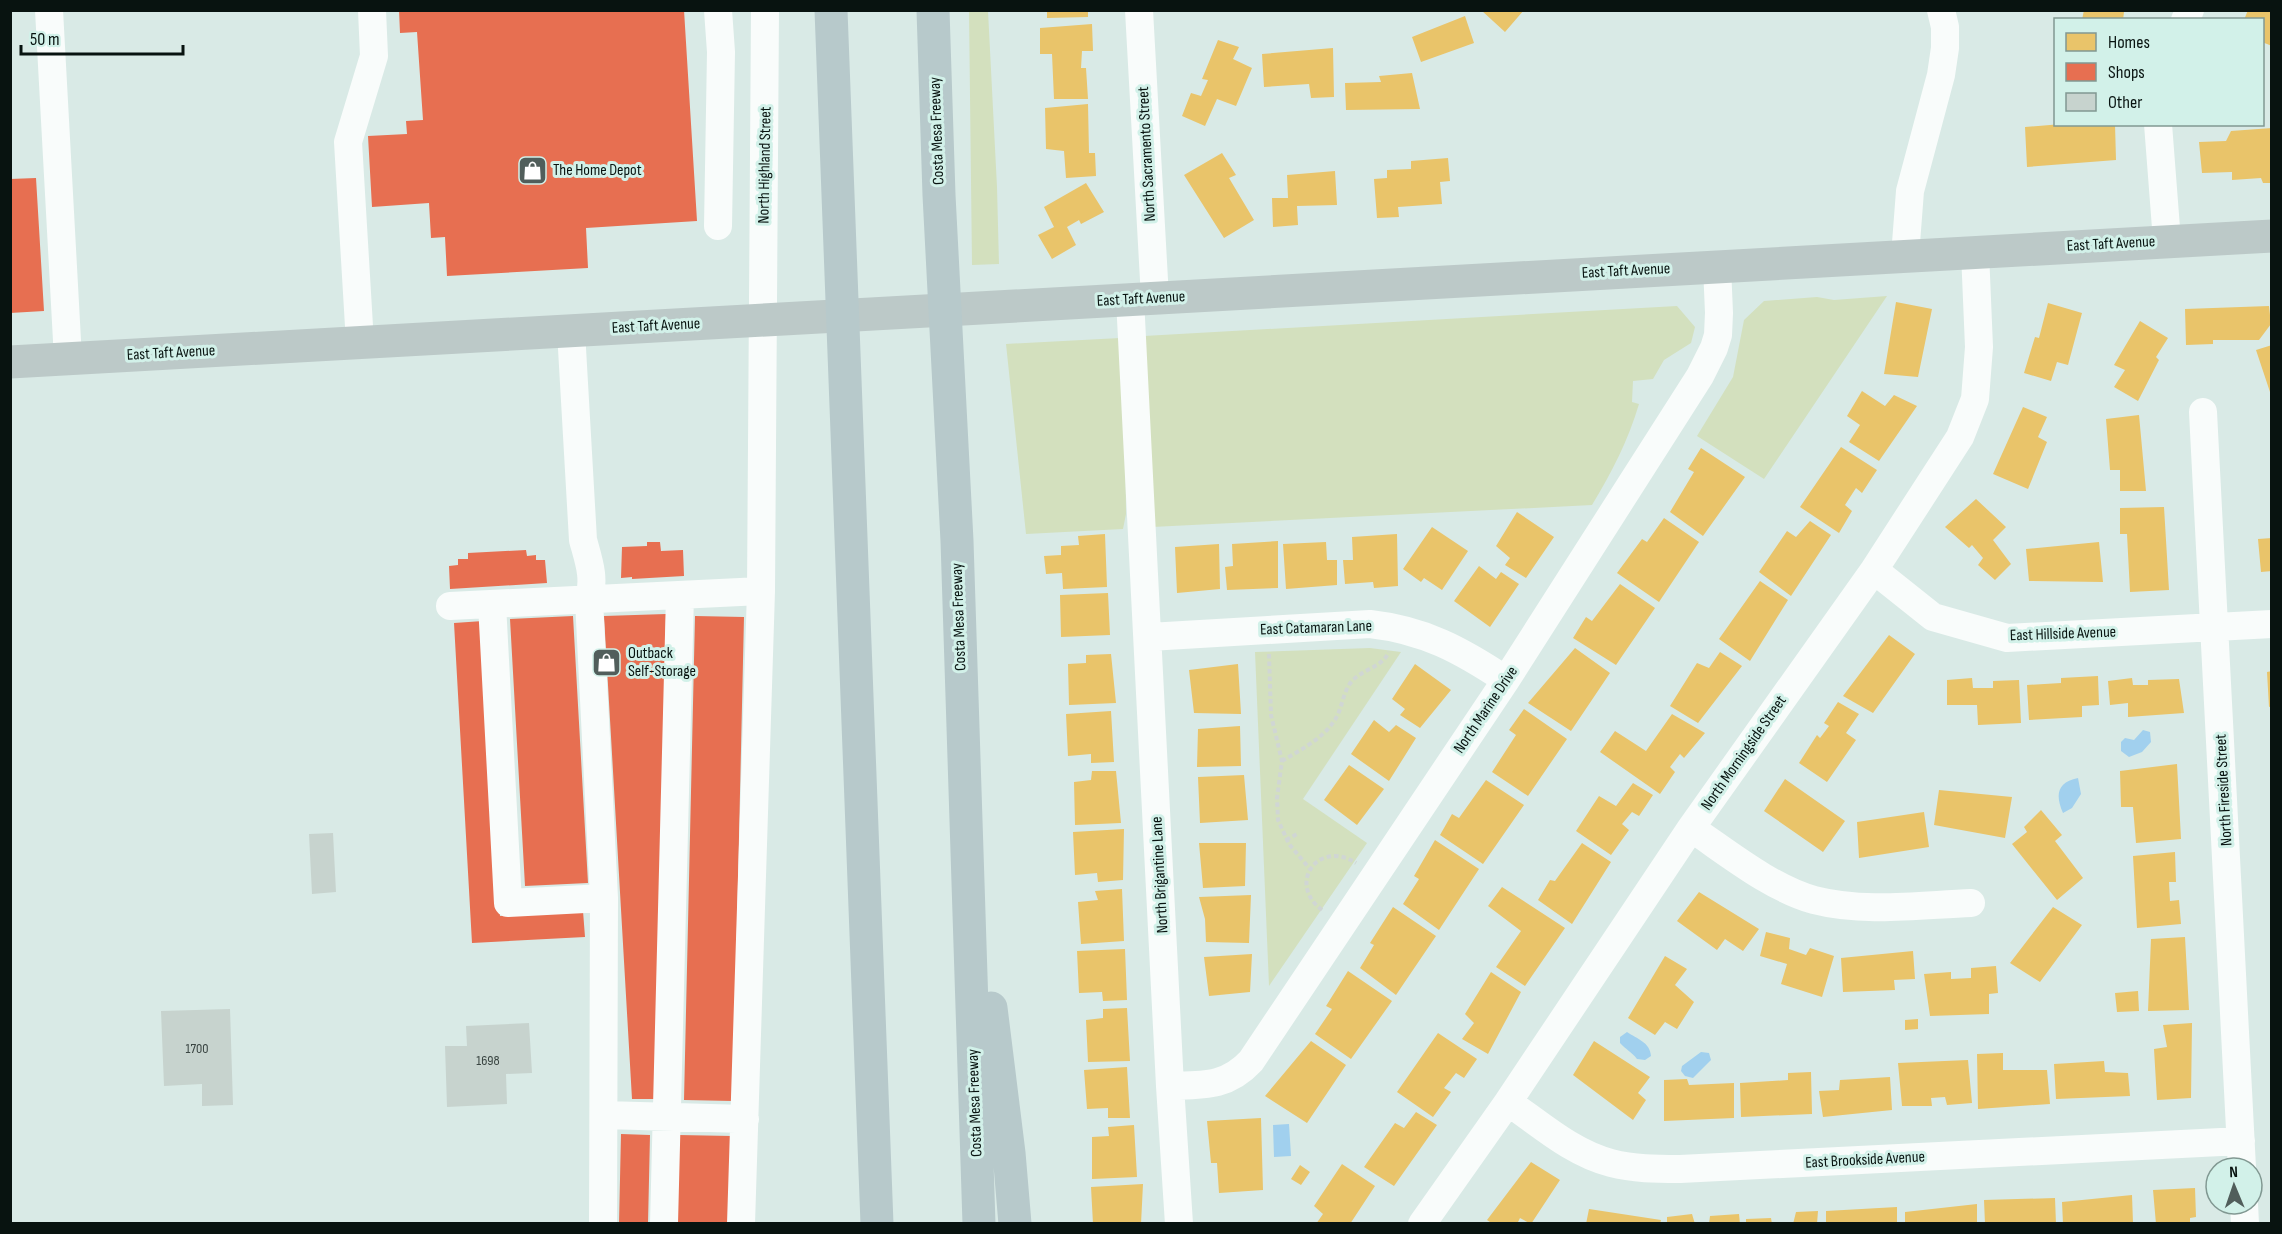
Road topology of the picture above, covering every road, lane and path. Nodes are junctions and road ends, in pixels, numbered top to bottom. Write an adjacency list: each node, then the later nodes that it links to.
1 (49, 10): 20 (street)
2 (372, 10): 19 (street)
3 (718, 10): 10 (street)
4 (765, 10): 17 (street, North Highland Street)
5 (831, 10): 55 (highway)
6 (933, 10): 37 (highway, Costa Mesa Freeway)
7 (1139, 10): 16 (street, North Sacramento Street)
8 (1941, 10): 14 (street)
9 (2158, 126): 12 (street)
10 (718, 226)
11 (2271, 236): 12 (main road, East Taft Avenue)
12 (2167, 241): 13 (main road, East Taft Avenue)
13 (1975, 252): 14 (main road, East Taft Avenue); 24 (street, North Morningside Street)
14 (1905, 256): 15 (main road, East Taft Avenue)
15 (1717, 266): 16 (main road, East Taft Avenue); 35 (street, North Marine Drive)
16 (1143, 299): 17 (main road, East Taft Avenue); 23 (street, North Sacramento Street)
17 (762, 320): 18 (main road, East Taft Avenue); 25 (street, North Highland Street)
18 (571, 330): 19 (main road, East Taft Avenue); 27 (street)
19 (360, 343): 20 (main road, East Taft Avenue)
20 (68, 359): 21 (main road, East Taft Avenue)
21 (10, 362)
22 (2204, 412): 32 (street, North Fireside Street)
23 (1142, 527): 34 (street, North Brigantine Lane)
24 (1874, 570): 32 (street, East Hillside Avenue); 38 (street, North Morningside Street)
25 (761, 591): 26 (street); 50 (street, North Highland Street)
26 (680, 595): 27 (street); 49 (street)
27 (589, 600): 28 (street); 43 (street)
28 (492, 604): 29 (street); 43 (street)
29 (450, 606)
30 (2271, 624): 32 (street, East Hillside Avenue)
31 (1400, 627): 33 (street, East Catamaran Lane); 35 (street, East Catamaran Lane); 36 (path)
32 (2216, 627): 51 (street, North Fireside Street)
33 (1267, 629): 34 (street, East Catamaran Lane); 36 (path)
34 (1149, 637): 46 (street, North Brigantine Lane)
35 (1506, 680): 42 (street, North Marine Drive)
36 (1282, 761): 40 (path)
37 (965, 807): 56 (highway, Costa Mesa Freeway); 57 (highway)
38 (1691, 828): 44 (street); 47 (street, North Morningside Street)
39 (1299, 833): 40 (path)
40 (1286, 840): 41 (path)
41 (1310, 869): 42 (path); 45 (path)
42 (1374, 876): 45 (street, North Marine Drive)
43 (604, 898): 48 (street)
44 (1971, 903)
45 (1341, 924): 46 (street, North Marine Drive)
46 (1170, 1086): 58 (street, North Brigantine Lane)
47 (1508, 1102): 51 (street, East Brookside Avenue); 59 (street, North Morningside Street)
48 (604, 1115): 49 (street); 52 (street)
49 (666, 1117): 50 (street); 53 (street)
50 (744, 1119): 54 (street, North Highland Street)
51 (2241, 1154)
52 (603, 1224)
53 (664, 1224)
54 (741, 1224)
55 (877, 1224)
56 (979, 1224)
57 (1015, 1224)
58 (1179, 1224)
59 (1422, 1224)

